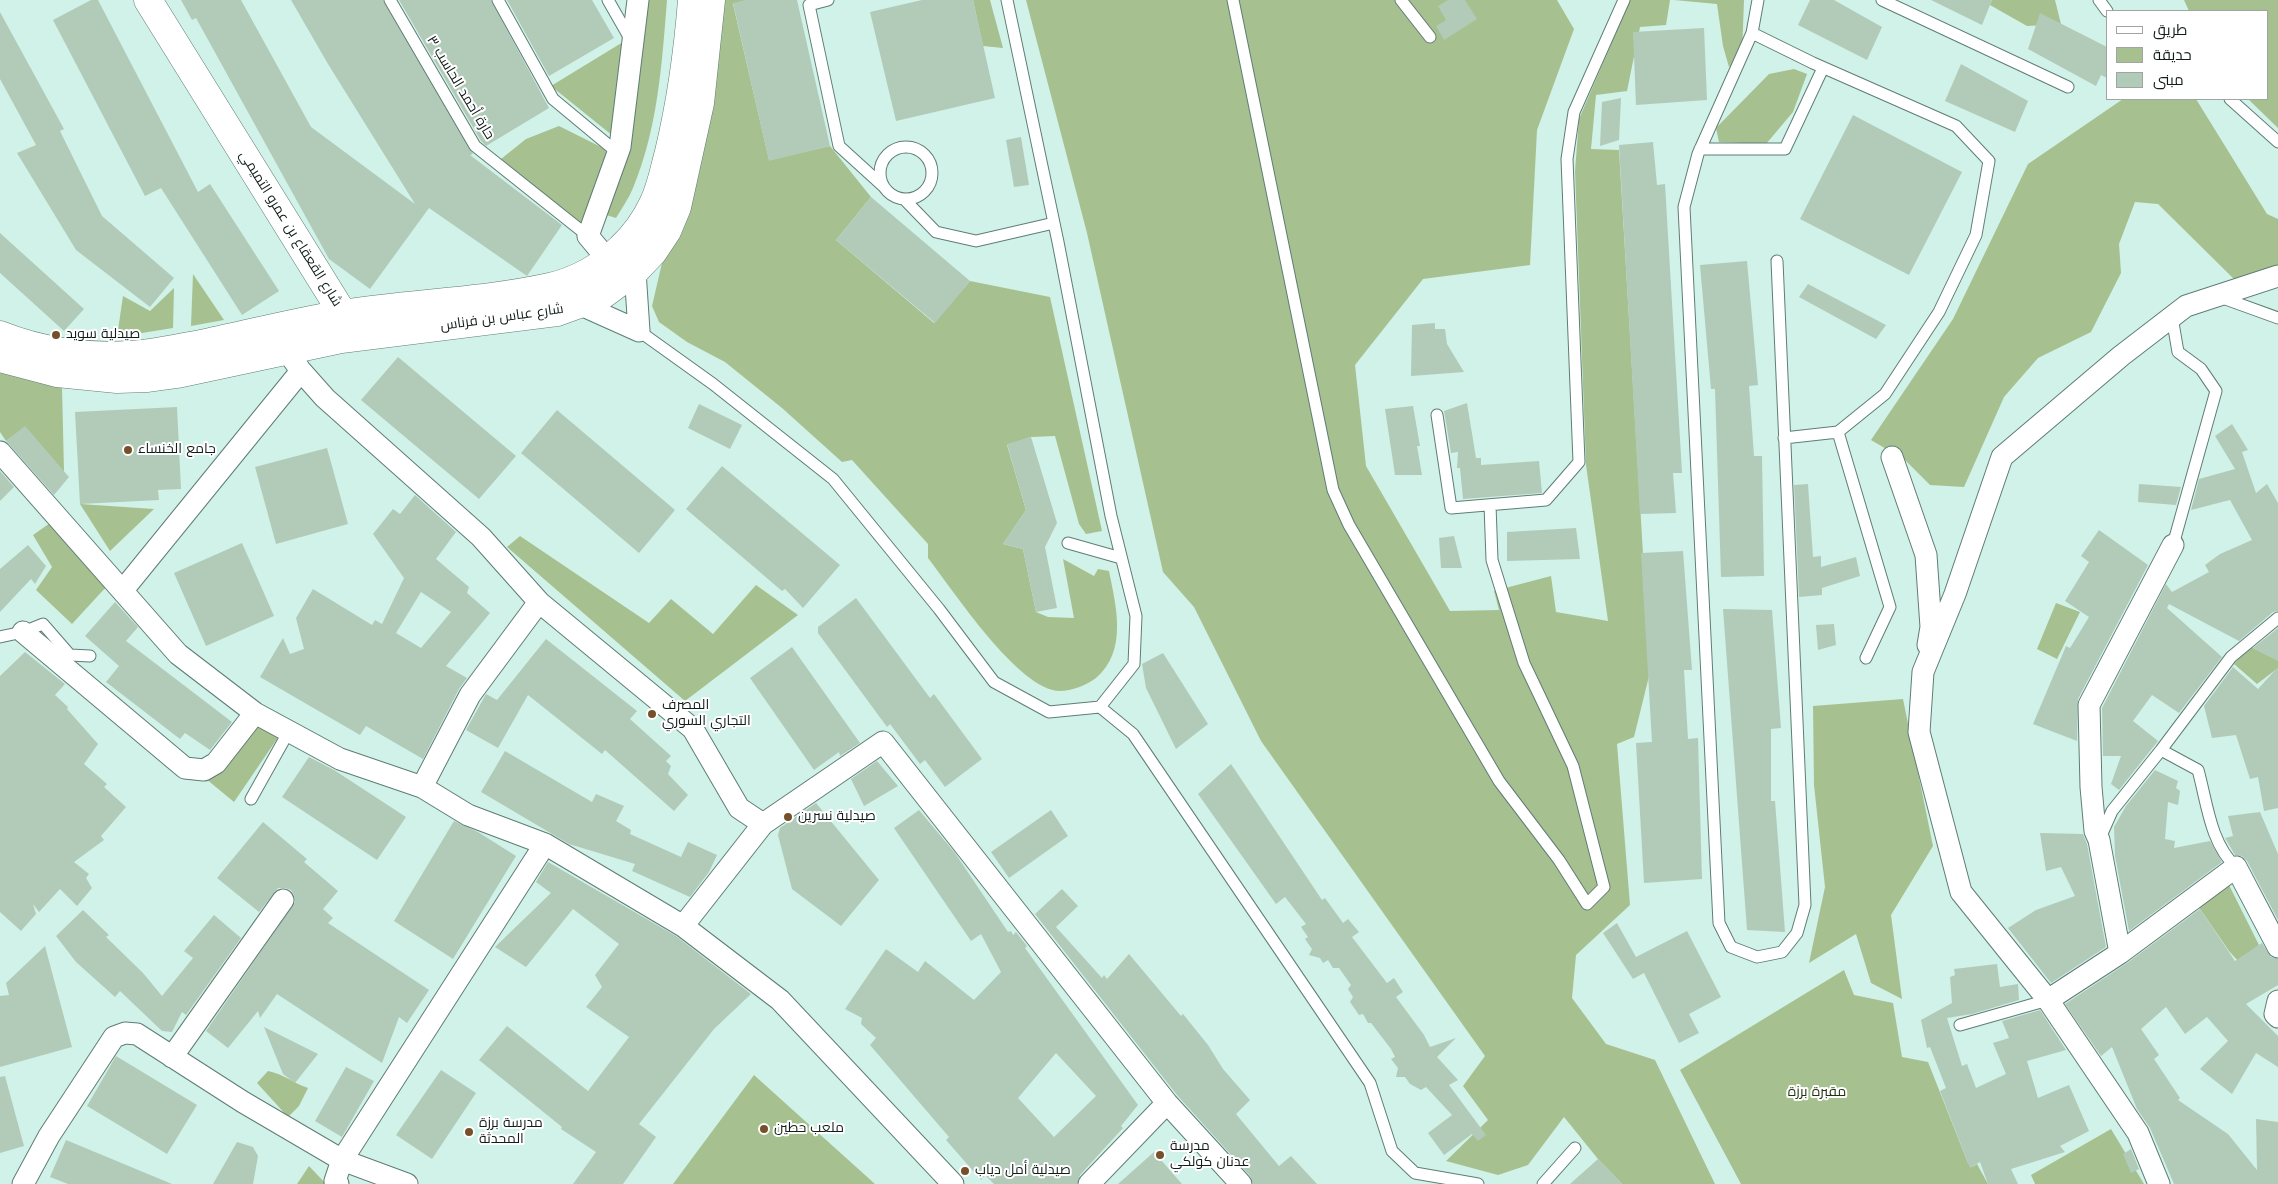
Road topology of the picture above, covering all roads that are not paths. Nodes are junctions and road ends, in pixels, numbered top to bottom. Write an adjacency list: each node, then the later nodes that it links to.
1 (148, 0): 37 (main road, شارع القعقاع بن عمرو التميمي)
2 (390, 0): 27 (lane, حارة أحمد الحاسب ٣)
3 (498, 0): 23 (lane)
4 (608, 0): 17 (lane)
5 (638, 0): 17 (street)
6 (692, 0): 28 (main road, شارع عباس بن فرناس)
7 (711, 0): 30 (main road, شارع عباس بن فرناس)
8 (828, 0): 24 (lane)
9 (1007, 0): 26 (lane)
10 (1233, 0): 47 (lane)
11 (1401, 0): 16 (lane)
12 (1624, 0): 47 (lane)
13 (1758, 0): 15 (lane)
14 (1882, 0): 19 (lane)
15 (1752, 33): 18 (lane); 22 (lane)
16 (1430, 36)
17 (633, 45): 23 (street)
18 (1823, 68): 22 (lane); 43 (lane)
19 (2068, 86)
20 (2231, 100): 21 (lane)
21 (2278, 142)
22 (1700, 149): 44 (lane)
23 (618, 153): 27 (street)
24 (883, 186): 25 (lane); 25 (lane)
25 (904, 199): 26 (lane)
26 (1054, 222): 50 (lane)
27 (588, 236): 28 (street)
28 (614, 255): 30 (street); 32 (main road, شارع عباس بن فرناس)
29 (1777, 261): 44 (lane)
30 (635, 271): 34 (main road, شارع عباس بن فرناس); 38 (street)
31 (2278, 276): 33 (street)
32 (566, 283): 34 (street); 37 (main road, شارع عباس بن فرناس)
33 (2216, 296): 35 (street); 36 (lane)
34 (581, 305): 37 (main road, شارع عباس بن فرناس); 38 (street)
35 (2172, 317): 49 (lane); 58 (street)
36 (2278, 318)
37 (342, 327): 39 (main road, شارع القعقاع بن عمرو التميمي); 41 (main road)
38 (639, 331): 59 (lane)
39 (0, 335)
40 (0, 358): 41 (main road)
41 (294, 361): 51 (street); 52 (street)
42 (1437, 415): 47 (lane)
43 (1838, 432): 44 (lane); 57 (lane)
44 (1784, 438)
45 (0, 452): 51 (street)
46 (1892, 457): 58 (street)
47 (1490, 505)
48 (1068, 543): 50 (lane)
49 (2173, 545): 66 (street)
50 (1121, 558): 59 (lane)
51 (123, 590): 60 (street)
52 (539, 602): 63 (street); 65 (street)
53 (2278, 618): 62 (lane)
54 (23, 632): 55 (lane); 56 (lane); 60 (street)
55 (0, 637)
56 (90, 656)
57 (1866, 658)
58 (1923, 672): 73 (street)
59 (1100, 706): 87 (lane)
60 (255, 713): 61 (street)
61 (290, 731): 63 (street); 64 (lane)
62 (2161, 750): 66 (lane); 68 (lane)
63 (422, 787): 67 (street)
64 (251, 799)
65 (763, 824): 70 (street); 78 (street)
66 (2099, 840): 72 (street)
67 (545, 844): 70 (street); 80 (street)
68 (2236, 867): 71 (street); 72 (street)
69 (283, 900): 77 (street)
70 (683, 926): 84 (street)
71 (2278, 947)
72 (2120, 952): 73 (street)
73 (2048, 1000): 76 (lane); 89 (street)
74 (2278, 1001): 75 (street)
75 (2278, 1016)
76 (1960, 1025)
77 (172, 1057): 80 (street); 81 (street)
78 (1167, 1103): 85 (street); 86 (street)
79 (1575, 1148): 88 (lane)
80 (342, 1160): 82 (street); 83 (street)
81 (23, 1184)
82 (338, 1184)
83 (407, 1184)
84 (953, 1184)
85 (1089, 1184)
86 (1241, 1184)
87 (1478, 1184)
88 (1543, 1184)
89 (2159, 1184)

